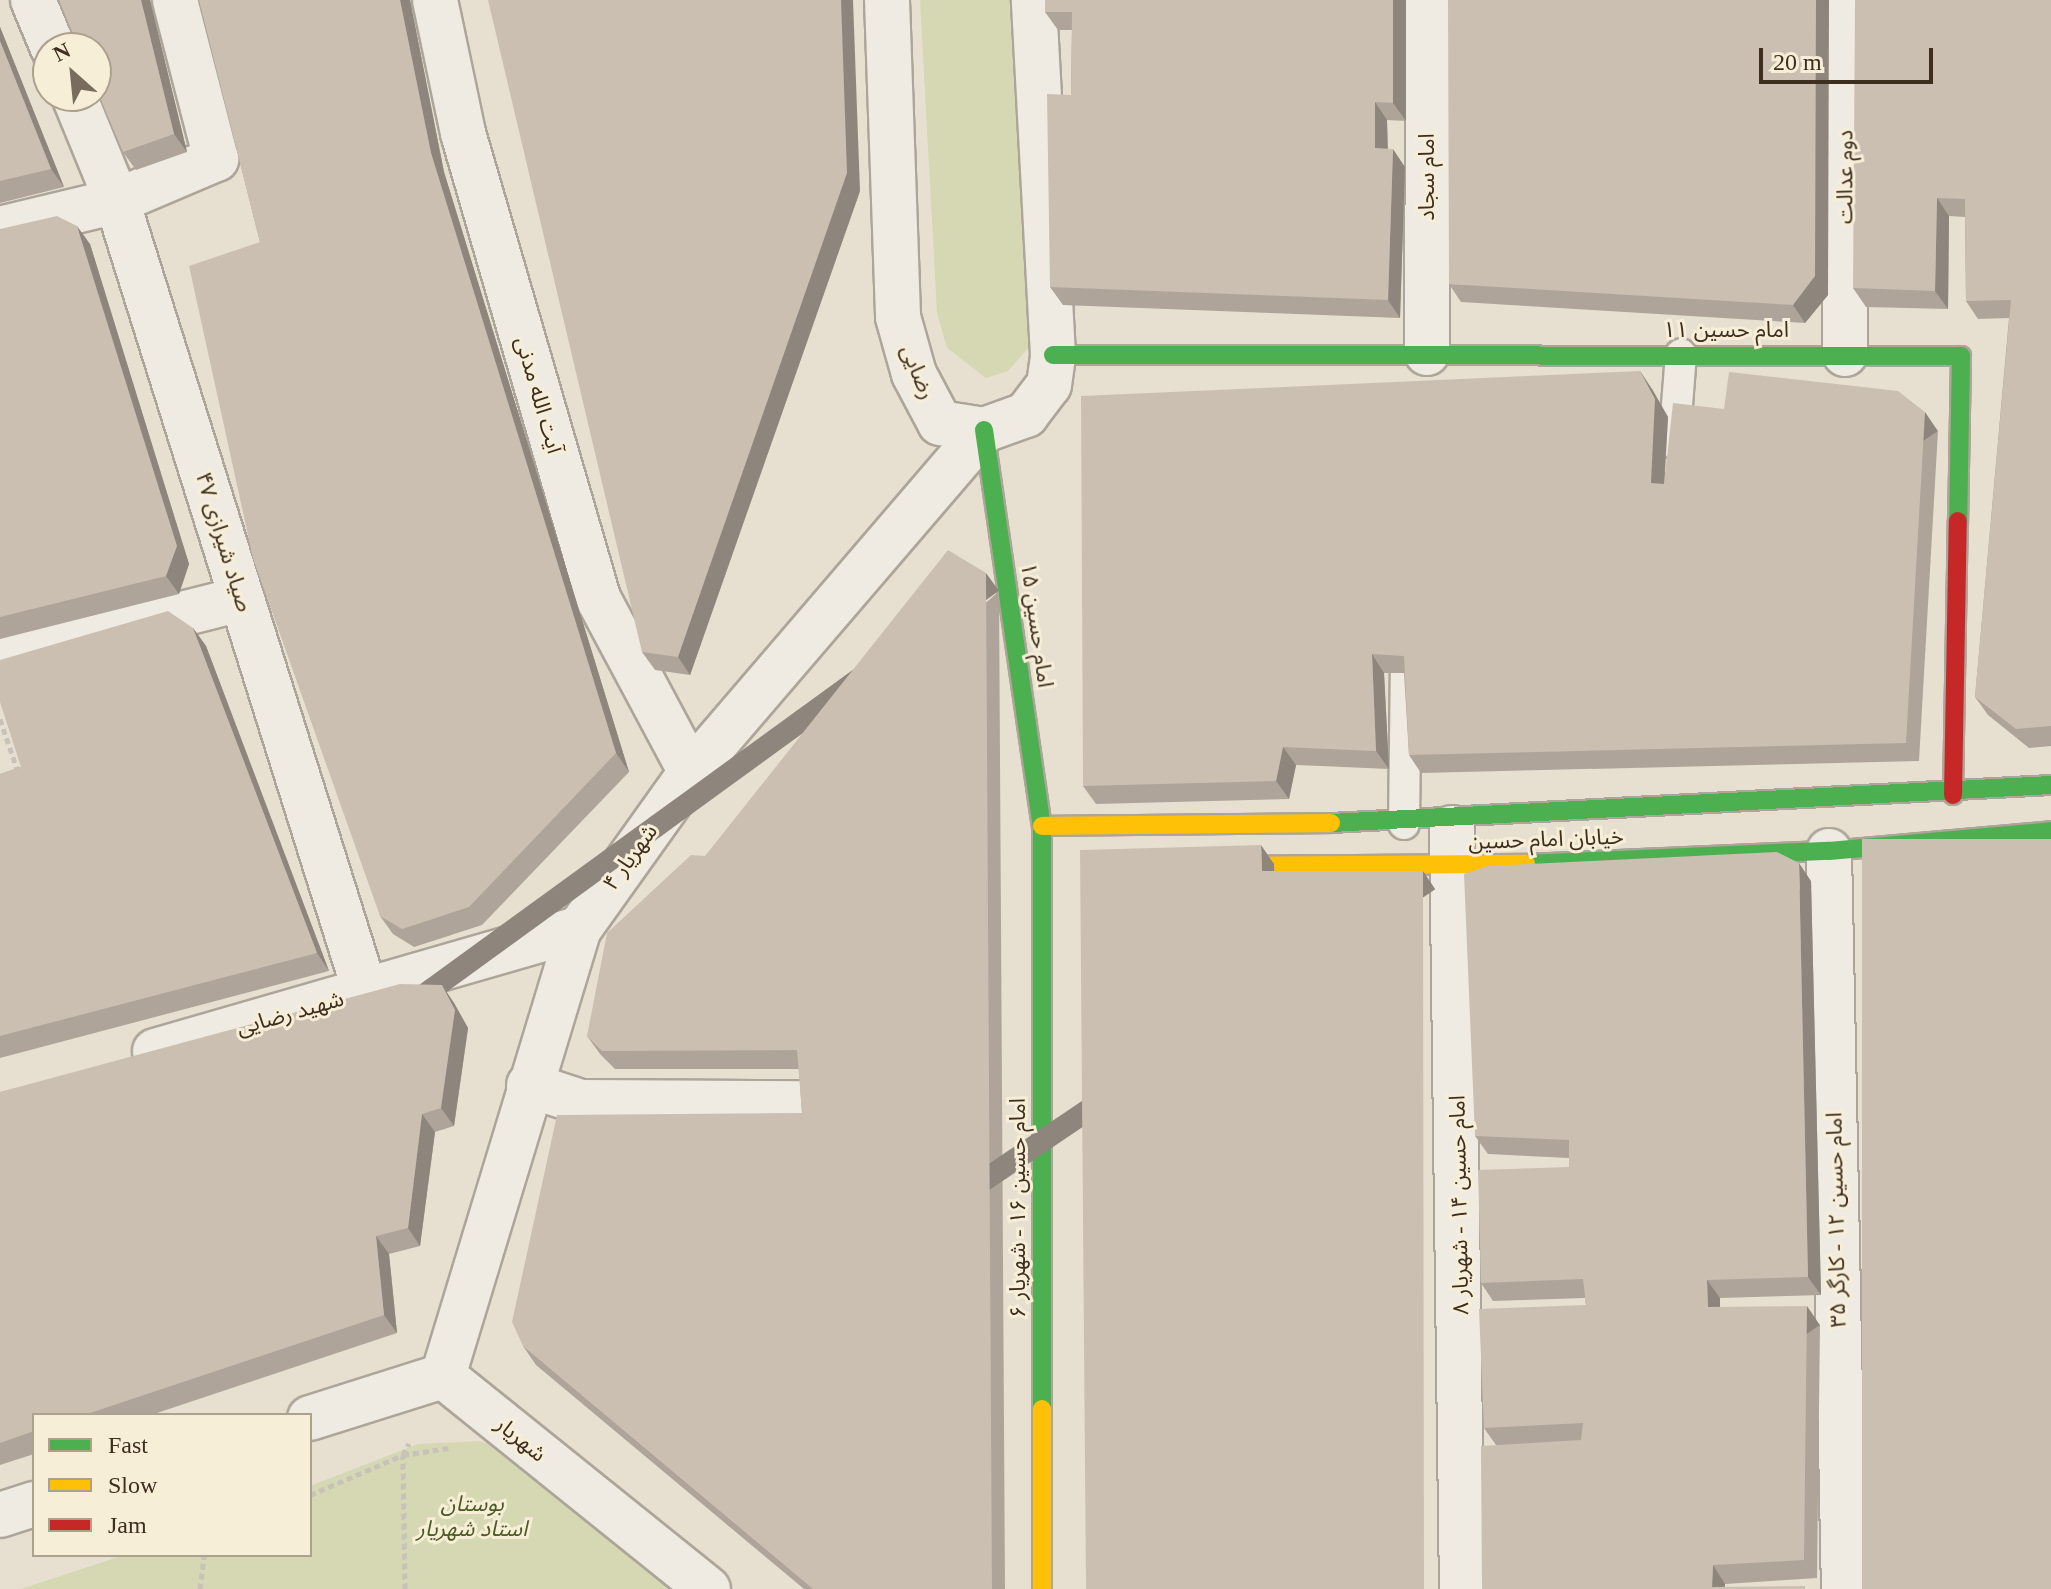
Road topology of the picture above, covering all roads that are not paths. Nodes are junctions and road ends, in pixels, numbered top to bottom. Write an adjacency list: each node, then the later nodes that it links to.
1 (33, 0): 8 (street)
2 (175, 0): 10 (street)
3 (435, 0): 21 (street, آیت الله مدنی)
4 (887, 0): 16 (street, رضایی)
5 (1034, 0): 15 (street, رضایی)
6 (1428, 0): 12 (street, امام سجاد)
7 (1845, 0): 14 (street, دوم عدالت)
8 (46, 32)
9 (81, 112): 10 (street, صیاد شیرازی ۴۷)
10 (117, 201): 11 (street); 18 (street, صیاد شیرازی ۴۷)
11 (0, 229)
12 (1427, 353): 13 (street, امام حسین ۱۱); 15 (street, امام حسین ۱۱)
13 (1681, 354): 14 (street, امام حسین ۱۱); 17 (lane)
14 (1845, 354): 23 (street, امام حسین ۱۱)
15 (1053, 355): 16 (street, رضایی)
16 (984, 430): 21 (street, شهریار ۴); 26 (street, امام حسین ۱۵)
17 (1671, 477)
18 (241, 599): 20 (street); 32 (street, صیاد شیرازی ۴۷)
19 (1406, 659): 25 (lane)
20 (0, 660)
21 (691, 772): 31 (street, شهریار ۴)
22 (2051, 785): 23 (street, خیابان امام حسین)
23 (1953, 795): 24 (street, خیابان امام حسین)
24 (1452, 822): 25 (street, خیابان امام حسین); 30 (street, امام حسین ۱۴ - شهریار ۸)
25 (1404, 824): 26 (street, خیابان امام حسین)
26 (1042, 826): 41 (street, امام حسین ۱۶ - شهریار ۶)
27 (2051, 831): 28 (street, خیابان امام حسین)
28 (1829, 851): 30 (street, خیابان امام حسین); 43 (street, امام حسین ۱۲ - کارگر ۳۵)
29 (1199, 866): 30 (street, خیابان امام حسین)
30 (1452, 867): 42 (street, امام حسین ۱۴ - شهریار ۸)
31 (579, 929): 32 (street, شهید رضایی); 34 (street, شهریار ۴)
32 (365, 991): 33 (street, شهید رضایی)
33 (107, 1065)
34 (529, 1085): 35 (street); 36 (street, شهریار ۴)
35 (802, 1103)
36 (443, 1376): 37 (street); 40 (street, شهریار)
37 (312, 1417)
38 (32, 1505): 39 (street)
39 (0, 1515)
40 (708, 1589)
41 (1042, 1589)
42 (1462, 1589)
43 (1844, 1589)

